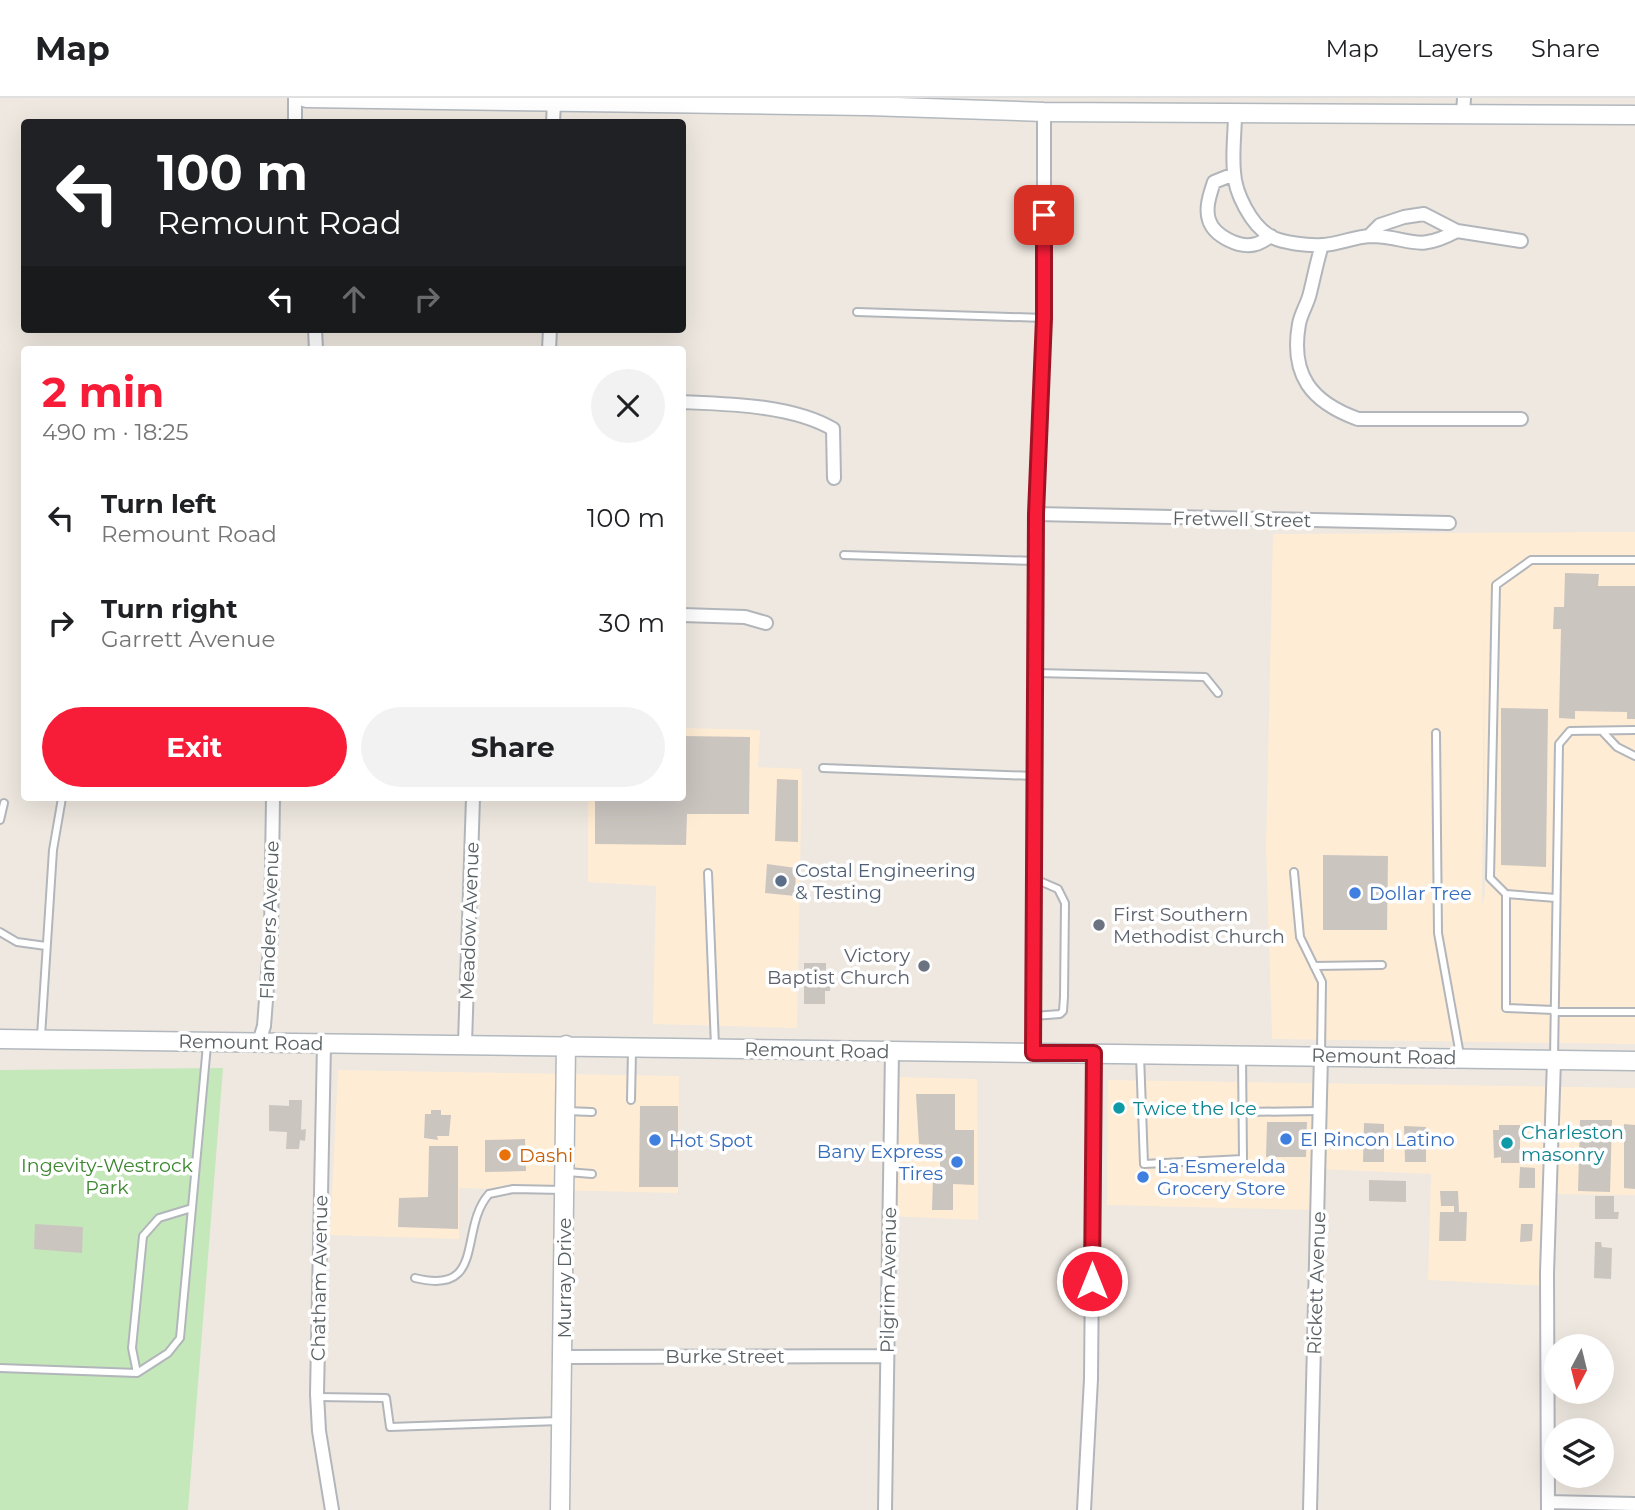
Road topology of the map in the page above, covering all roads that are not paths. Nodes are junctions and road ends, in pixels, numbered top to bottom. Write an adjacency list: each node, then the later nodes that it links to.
1 (295, 98): 11 (street)
2 (306, 98): 3 (street)
3 (349, 99): 4 (street)
4 (454, 99): 6 (street)
5 (868, 102): 6 (street); 8 (street)
6 (554, 103): 12 (street)
7 (1464, 106): 9 (street); 10 (street)
8 (1044, 112): 9 (street); 20 (street)
9 (1235, 113): 13 (street)
10 (1635, 115)
11 (295, 119)
12 (554, 119)
13 (1234, 174): 15 (street); 15 (street)
14 (1457, 231): 16 (street); 16 (street); 17 (street)
15 (1271, 236): 18 (street)
16 (1369, 236): 18 (street)
17 (1521, 241)
18 (1322, 245): 22 (street)
19 (857, 312): 20 (lane)
20 (1044, 318): 24 (street)
21 (686, 402): 23 (street)
22 (1521, 419)
23 (834, 478)
24 (1036, 514): 25 (street, Fretwell Street); 28 (street)
25 (1449, 523)
26 (844, 555): 28 (lane)
27 (1635, 559): 47 (lane)
28 (1036, 561): 31 (street)
29 (686, 615): 30 (street)
30 (766, 622)
31 (1036, 673): 32 (lane); 38 (street)
32 (1218, 693)
33 (1634, 730): 34 (lane)
34 (1602, 731): 36 (lane); 48 (lane)
35 (1436, 733): 71 (lane)
36 (1635, 756)
37 (824, 768): 38 (lane)
38 (1036, 776): 46 (street)
39 (61, 801): 50 (lane)
40 (273, 801): 59 (street, Flanders Avenue)
41 (473, 801): 61 (street, Meadow Avenue)
42 (4, 803): 43 (lane)
43 (0, 820)
44 (1294, 872): 52 (lane)
45 (708, 873): 64 (lane)
46 (1035, 879): 55 (street); 55 (lane)
47 (1506, 894): 48 (lane); 53 (lane)
48 (1556, 898): 53 (lane)
49 (0, 933): 50 (lane)
50 (46, 946): 57 (lane)
51 (1382, 965): 52 (lane)
52 (1314, 966): 70 (lane)
53 (1554, 1011): 54 (lane); 72 (lane)
54 (1635, 1012)
55 (1034, 1016): 66 (street)
56 (0, 1039): 57 (street, Remount Road)
57 (41, 1039): 58 (street, Remount Road)
58 (208, 1040): 59 (street, Remount Road); 81 (lane)
59 (258, 1042): 60 (street, Remount Road)
60 (324, 1044): 61 (street, Remount Road); 87 (street, Chatham Avenue)
61 (465, 1044): 62 (street, Remount Road)
62 (566, 1045): 63 (street, Remount Road); 75 (street, Murray Drive)
63 (632, 1046): 64 (street, Remount Road); 74 (lane)
64 (715, 1048): 65 (street, Remount Road)
65 (892, 1051): 66 (street, Remount Road); 83 (street, Pilgrim Avenue)
66 (1033, 1053): 67 (street, Remount Road)
67 (1094, 1053): 68 (street, Remount Road); 94 (street)
68 (1140, 1054): 69 (street, Remount Road); 78 (lane)
69 (1242, 1054): 70 (street, Remount Road); 78 (lane)
70 (1321, 1055): 71 (street, Remount Road); 76 (street, Rickett Avenue)
71 (1461, 1057): 72 (street, Remount Road)
72 (1554, 1060): 73 (street, Remount Road); 90 (street)
73 (1635, 1061)
74 (631, 1100)
75 (565, 1111): 77 (lane); 80 (street, Murray Drive)
76 (1320, 1111): 78 (lane); 95 (street, Rickett Avenue)
77 (592, 1112)
78 (1243, 1112)
79 (592, 1174): 80 (lane)
80 (565, 1181): 82 (lane); 84 (street, Murray Drive)
81 (192, 1208): 86 (lane); 86 (lane)
82 (415, 1278)
83 (886, 1356): 84 (street, Burke Street); 93 (street, Pilgrim Avenue)
84 (563, 1357): 88 (street, Murray Drive)
85 (0, 1368): 86 (lane)
86 (136, 1373)
87 (317, 1397): 88 (lane); 91 (street, Chatham Avenue)
88 (561, 1421): 92 (street, Murray Drive)
89 (1635, 1504): 90 (street)
90 (1548, 1506)
91 (332, 1510)
92 (560, 1510)
93 (885, 1510)
94 (1084, 1510)
95 (1310, 1510)

